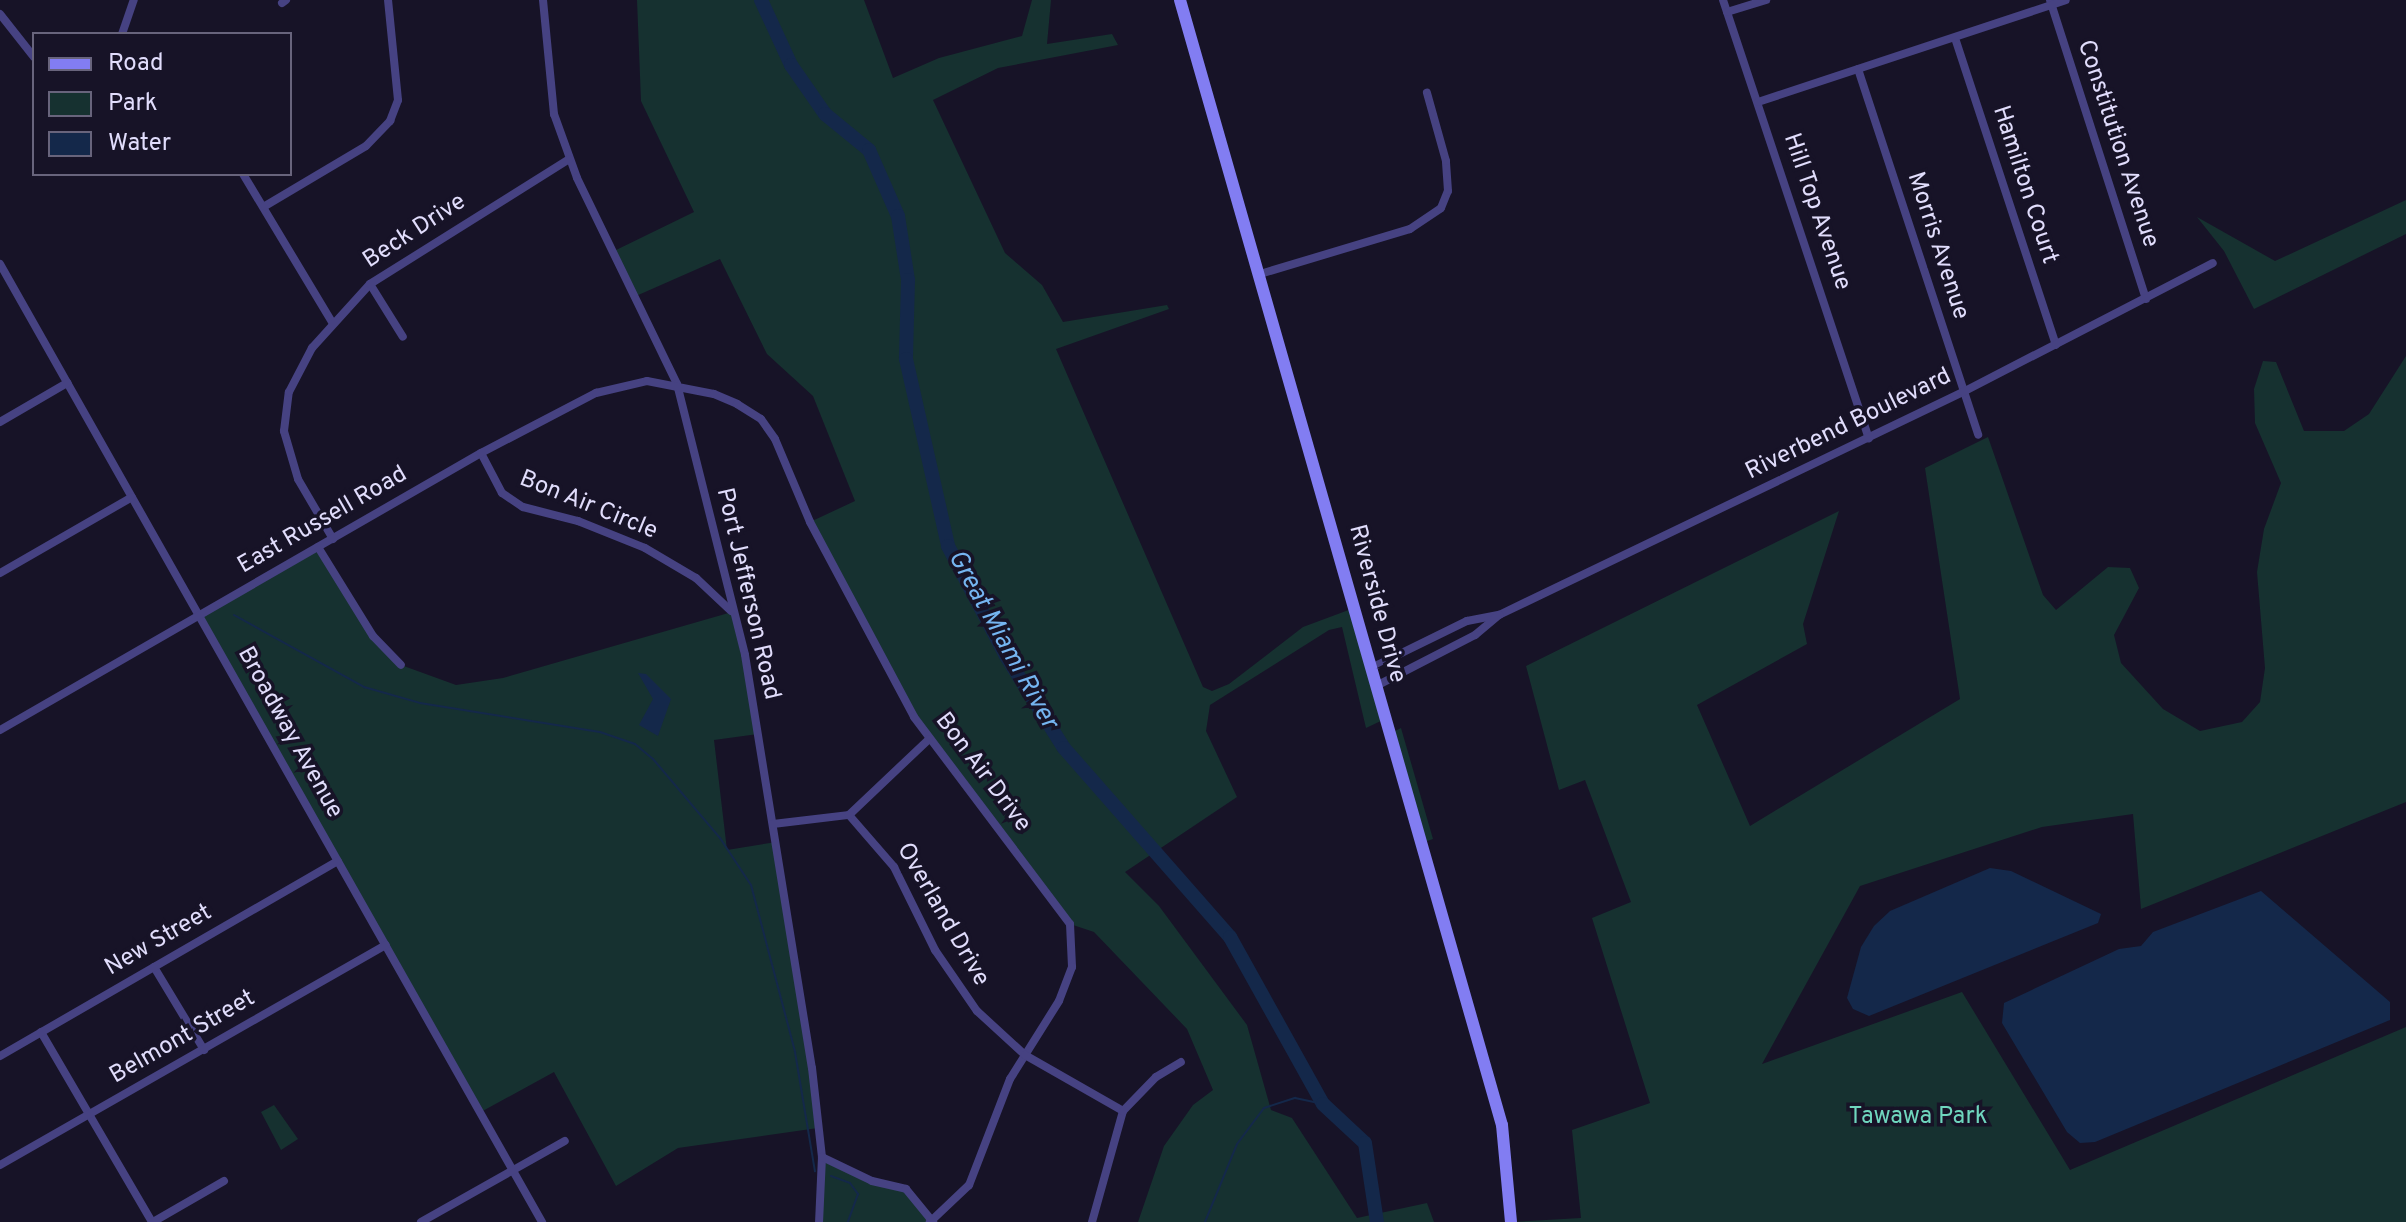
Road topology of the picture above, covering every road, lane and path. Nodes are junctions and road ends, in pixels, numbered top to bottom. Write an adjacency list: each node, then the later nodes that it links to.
1 (134, 0): 11 (street)
2 (388, 0): 19 (street)
3 (543, 0): 17 (street, Port Jefferson Road)
4 (1180, 0): 22 (main road, Riverside Drive)
5 (1723, 0): 9 (street, Hill Top Avenue)
6 (1766, 0): 9 (street)
7 (2066, 0): 8 (street)
8 (2051, 3): 12 (street); 24 (street, Constitution Avenue)
9 (1727, 12): 16 (street, Hill Top Avenue)
10 (0, 14): 13 (street)
11 (123, 32)
12 (1955, 38): 14 (street); 27 (street, Hamilton Court)
13 (32, 54)
14 (1858, 69): 16 (street); 30 (street, Morris Avenue)
15 (1427, 93): 22 (street)
16 (1758, 102): 33 (street, Hill Top Avenue)
17 (569, 159): 23 (street, Beck Drive); 29 (street, Port Jefferson Road)
18 (244, 176): 19 (street)
19 (265, 206): 25 (street)
20 (2213, 263): 24 (street, Riverbend Boulevard)
21 (0, 265): 28 (street, Broadway Avenue)
22 (1260, 274): 43 (main road, Riverside Drive)
23 (370, 284): 25 (street, Beck Drive); 26 (street)
24 (2146, 299): 27 (street, Riverbend Boulevard)
25 (332, 322): 36 (street, Beck Drive)
26 (403, 337)
27 (2056, 345): 30 (street, Riverbend Boulevard)
28 (67, 383): 31 (street); 35 (street, Broadway Avenue)
29 (677, 384): 34 (street, East Russell Road); 39 (street, Port Jefferson Road); 46 (street, Bon Air Drive)
30 (1963, 392): 32 (street, Morris Avenue); 33 (street, Riverbend Boulevard)
31 (0, 422)
32 (1978, 435)
33 (1869, 438): 41 (street, Riverbend Boulevard)
34 (481, 453): 36 (street, East Russell Road); 39 (street, Bon Air Circle)
35 (132, 497): 38 (street); 40 (street, Broadway Avenue)
36 (333, 539): 37 (street, East Russell Road)
37 (318, 547): 40 (street, East Russell Road); 42 (street)
38 (0, 573)
39 (732, 612): 48 (street, Port Jefferson Road)
40 (200, 614): 45 (street, East Russell Road); 49 (street, Broadway Avenue)
41 (1499, 615): 43 (street); 44 (street)
42 (401, 665)
43 (1371, 668): 44 (main road, Riverside Drive)
44 (1376, 686): 70 (main road, Riverside Drive)
45 (0, 730)
46 (929, 739): 47 (street); 54 (street, Bon Air Drive)
47 (849, 815): 48 (street); 54 (street, Overland Drive)
48 (773, 824): 60 (street, Port Jefferson Road)
49 (338, 861): 50 (street, Broadway Avenue); 51 (street, New Street)
50 (386, 945): 53 (street, Belmont Street); 62 (street, Broadway Avenue)
51 (154, 967): 52 (street, New Street); 53 (street)
52 (41, 1032): 55 (street, New Street); 58 (street)
53 (204, 1050): 58 (street, Belmont Street)
54 (1025, 1055): 57 (street, Overland Drive); 68 (street, Bon Air Drive)
55 (0, 1056)
56 (1181, 1062): 57 (street)
57 (1123, 1111): 69 (street)
58 (89, 1114): 61 (street, Belmont Street); 64 (street)
59 (565, 1141): 62 (street)
60 (822, 1157): 67 (street, Port Jefferson Road); 68 (street)
61 (0, 1165)
62 (511, 1170): 65 (street); 66 (street, Broadway Avenue)
63 (224, 1181): 64 (street)
64 (153, 1222)
65 (421, 1222)
66 (542, 1222)
67 (819, 1222)
68 (932, 1222)
69 (1092, 1222)
70 (1511, 1222)

